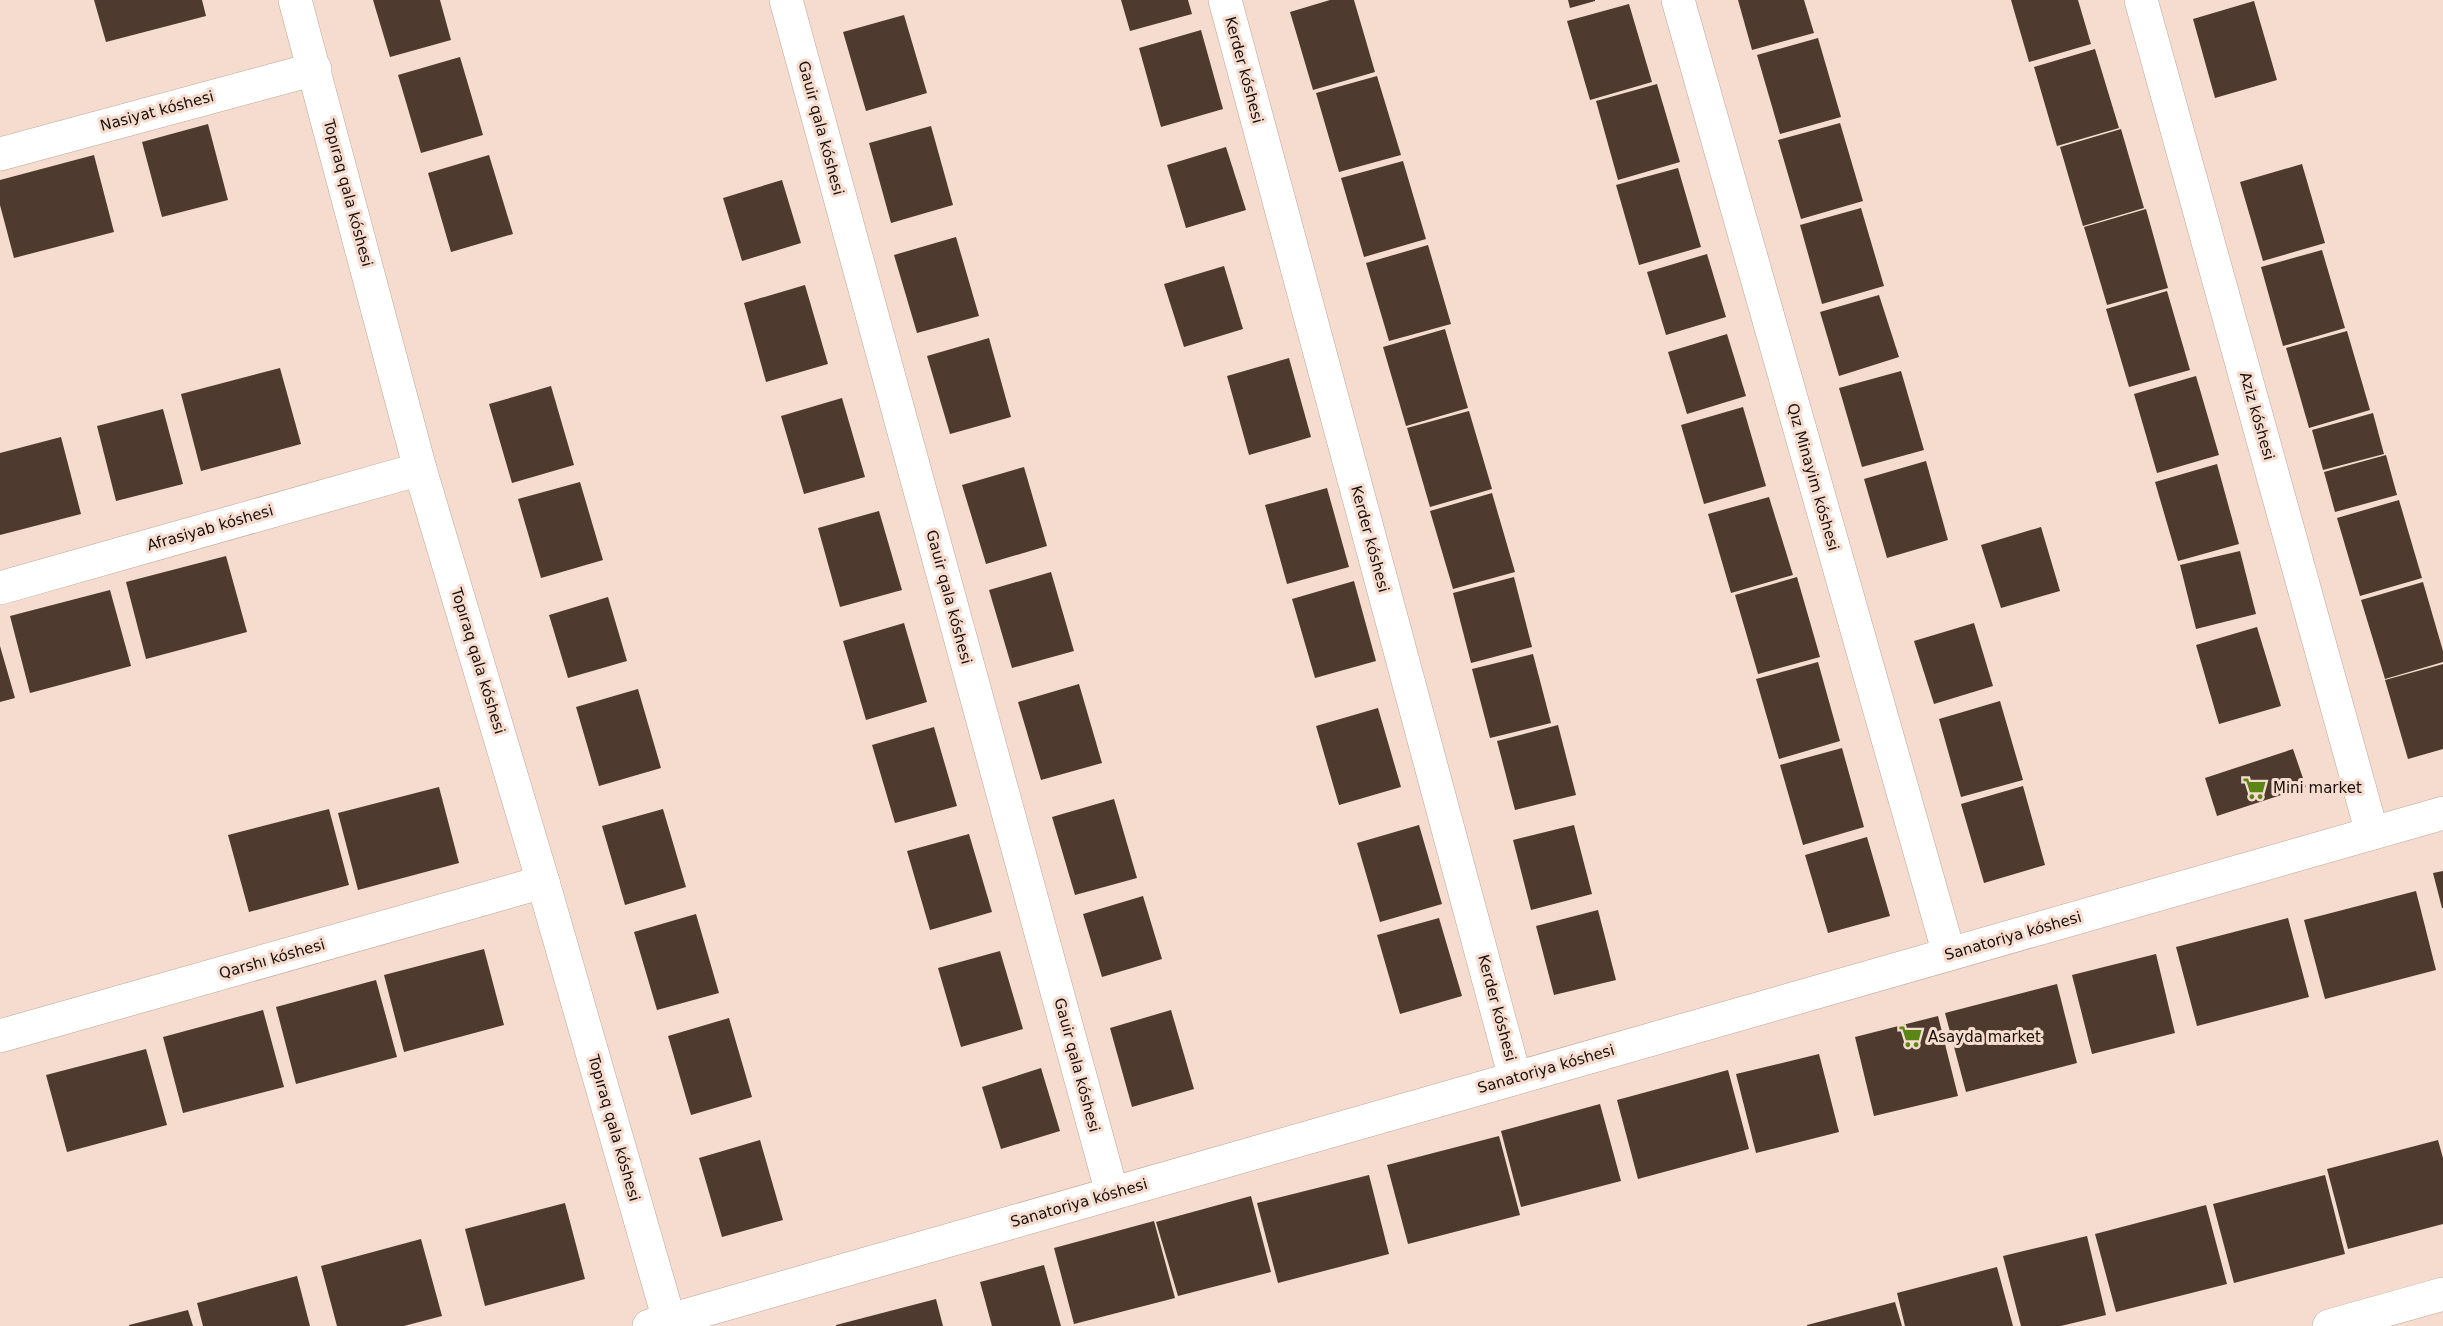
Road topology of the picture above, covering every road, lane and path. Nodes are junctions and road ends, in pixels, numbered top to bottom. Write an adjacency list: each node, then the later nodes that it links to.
1 (295, 0): 6 (street, Topıraq qala kóshesi)
2 (786, 0): 16 (street, Gauir qala kóshesi)
3 (1225, 0): 15 (street, Kerder kóshesi)
4 (1678, 0): 13 (street, Qız Minayim kóshesi)
5 (2141, 0): 11 (street, Aziz kóshesi)
6 (315, 69): 7 (street, Nasiyat kóshesi); 8 (street, Topıraq qala kóshesi)
7 (0, 153)
8 (420, 469): 9 (street, Afrasiyab kóshesi); 12 (street, Topıraq qala kóshesi)
9 (0, 588)
10 (2443, 813): 11 (street, Sanatoriya kóshesi)
11 (2372, 833): 13 (street, Sanatoriya kóshesi)
12 (543, 882): 14 (street, Qarshı kóshesi); 18 (street, Topıraq qala kóshesi)
13 (1949, 954): 15 (street, Sanatoriya kóshesi)
14 (0, 1036)
15 (1515, 1078): 16 (street, Sanatoriya kóshesi)
16 (1112, 1193): 18 (street, Sanatoriya kóshesi)
17 (2443, 1294): 19 (street)
18 (659, 1323)
19 (2329, 1326)

